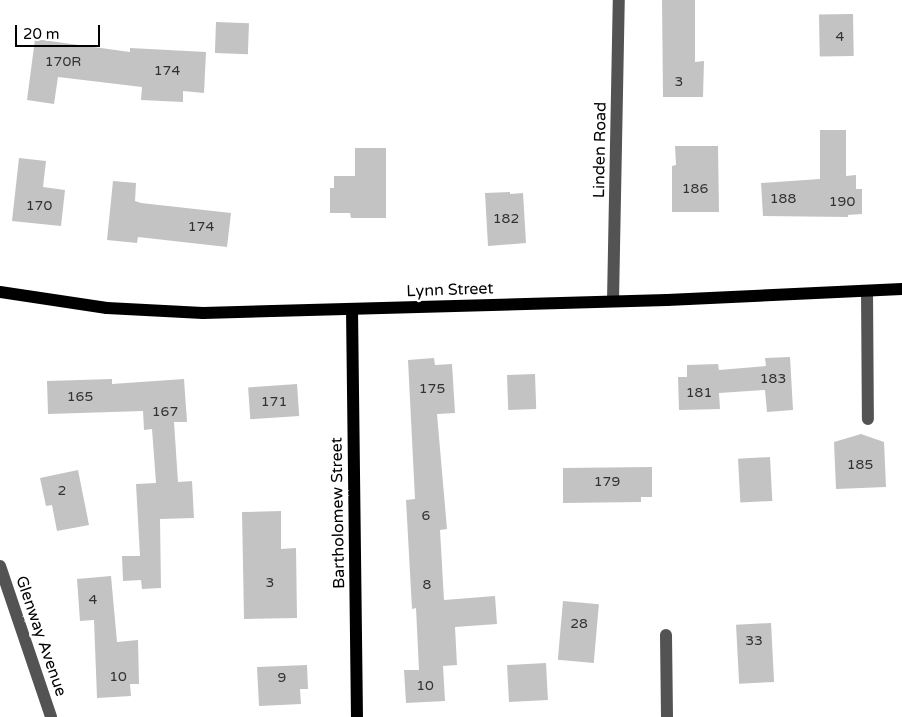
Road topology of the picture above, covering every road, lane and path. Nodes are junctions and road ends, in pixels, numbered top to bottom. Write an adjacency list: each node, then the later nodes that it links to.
1 (619, 0): 5 (street, Linden Road)
2 (902, 289): 3 (main road, Lynn Street)
3 (867, 291): 5 (main road, Lynn Street); 7 (street)
4 (0, 292): 6 (main road, Lynn Street)
5 (613, 301): 6 (main road, Lynn Street)
6 (352, 310): 13 (main road, Bartholomew Street)
7 (868, 419)
8 (0, 566): 9 (street, Glenway Avenue)
9 (8, 591): 10 (street); 12 (street, Glenway Avenue)
10 (0, 601)
11 (666, 635): 14 (street)
12 (51, 717)
13 (357, 717)
14 (667, 717)

